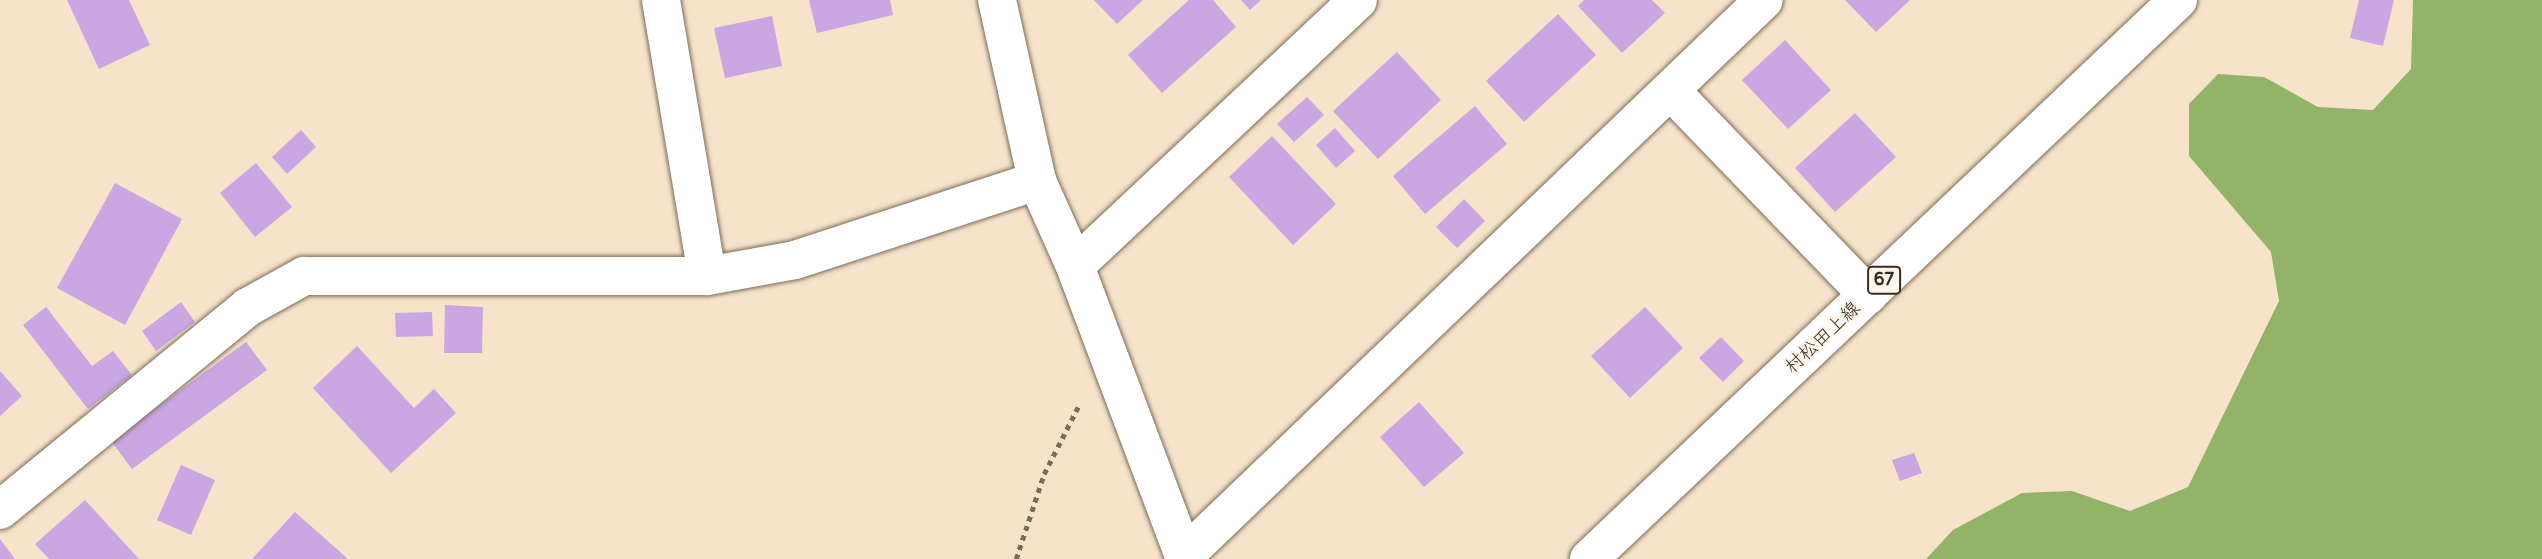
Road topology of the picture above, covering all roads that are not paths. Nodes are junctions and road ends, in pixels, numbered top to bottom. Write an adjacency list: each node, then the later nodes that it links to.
1 (661, 0): 9 (street)
2 (997, 0): 7 (street)
3 (1358, 0): 8 (street)
4 (1764, 0): 6 (street)
5 (2178, 0): 10 (street, 村松田上線 / 67)
6 (1670, 90): 10 (street); 12 (street)
7 (1037, 181): 8 (street); 9 (street)
8 (1074, 266): 12 (street)
9 (707, 276): 11 (street)
10 (1868, 295): 13 (street, 村松田上線 / 67)
11 (0, 510)
12 (1185, 558)
13 (1589, 559)

